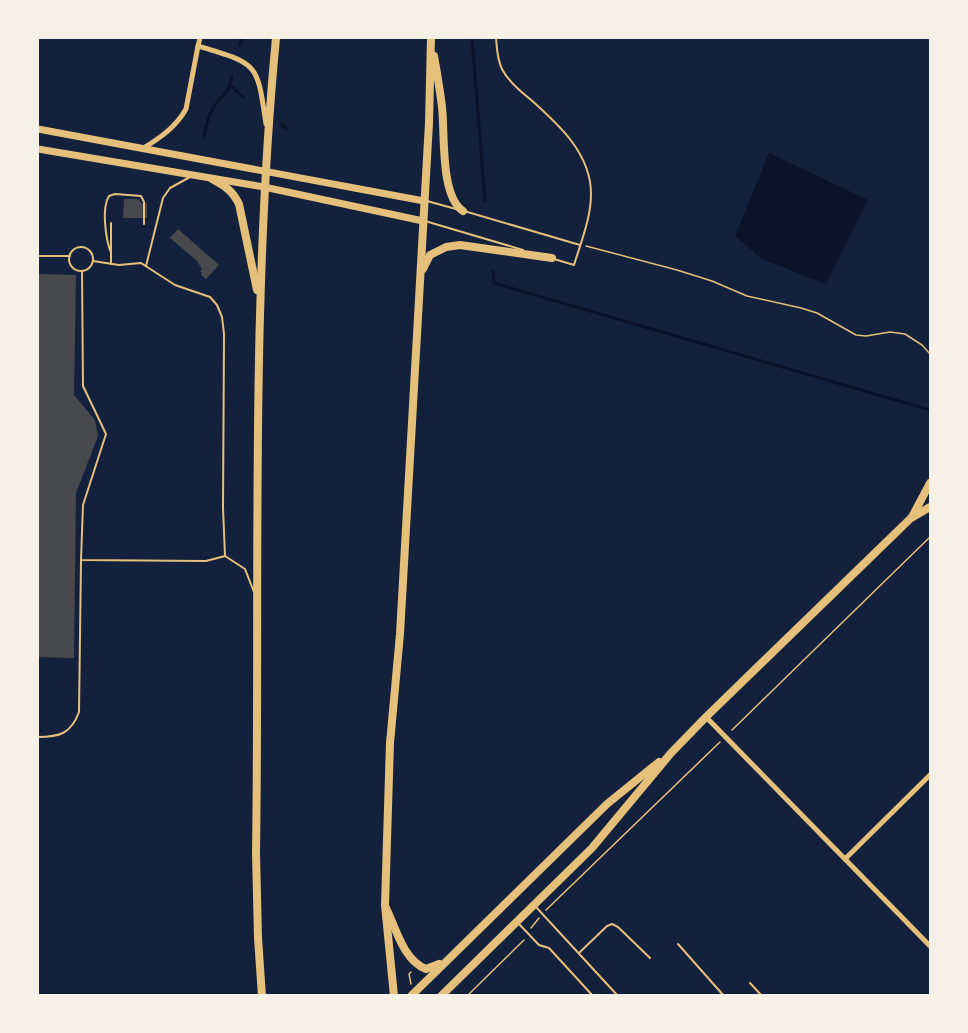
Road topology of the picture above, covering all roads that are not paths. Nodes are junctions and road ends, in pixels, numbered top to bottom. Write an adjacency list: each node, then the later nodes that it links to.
1 (201, 38): 5 (street)
2 (276, 38): 7 (main road)
3 (431, 38): 14 (main road); 15 (main road)
4 (496, 38): 19 (lane)
5 (198, 46): 7 (street); 9 (street)
6 (38, 129): 9 (street)
7 (267, 132): 10 (main road)
8 (38, 149): 11 (street)
9 (141, 149): 10 (street)
10 (265, 170): 13 (main road); 14 (street)
11 (191, 176): 12 (street); 26 (lane)
12 (212, 179): 13 (street); 29 (main road)
13 (264, 187): 16 (street); 29 (main road)
14 (424, 201): 15 (lane); 16 (main road)
15 (463, 211): 19 (lane)
16 (423, 221): 23 (lane); 28 (main road)
17 (111, 223): 20 (lane)
18 (144, 224): 20 (lane)
19 (580, 244): 23 (lane)
20 (111, 253): 25 (lane)
21 (38, 256): 22 (lane)
22 (70, 256): 24 (lane); 27 (lane)
23 (552, 258): 28 (main road)
24 (93, 261): 25 (lane); 27 (lane)
25 (111, 264): 26 (lane)
26 (146, 266): 33 (lane)
27 (82, 271): 34 (lane)
28 (420, 275): 41 (main road)
29 (260, 302): 35 (main road)
30 (930, 483): 32 (main road)
31 (930, 507): 32 (main road)
32 (911, 518): 36 (main road)
33 (225, 556): 34 (lane); 35 (lane)
34 (81, 560): 37 (lane)
35 (257, 603): 50 (main road)
36 (706, 717): 38 (main road); 40 (street)
37 (38, 737)
38 (671, 753): 42 (main road); 48 (main road)
39 (930, 775): 40 (street)
40 (845, 859): 45 (street)
41 (385, 905): 48 (main road); 51 (main road)
42 (534, 905): 43 (main road); 46 (lane)
43 (517, 922): 53 (main road); 54 (lane)
44 (678, 944): 56 (lane)
45 (930, 946)
46 (579, 953): 47 (lane); 55 (lane)
47 (650, 958)
48 (446, 960): 52 (main road)
49 (750, 983): 57 (lane)
50 (262, 996)
51 (394, 996)
52 (411, 996)
53 (441, 996)
54 (593, 996)
55 (618, 996)
56 (724, 996)
57 (762, 996)

